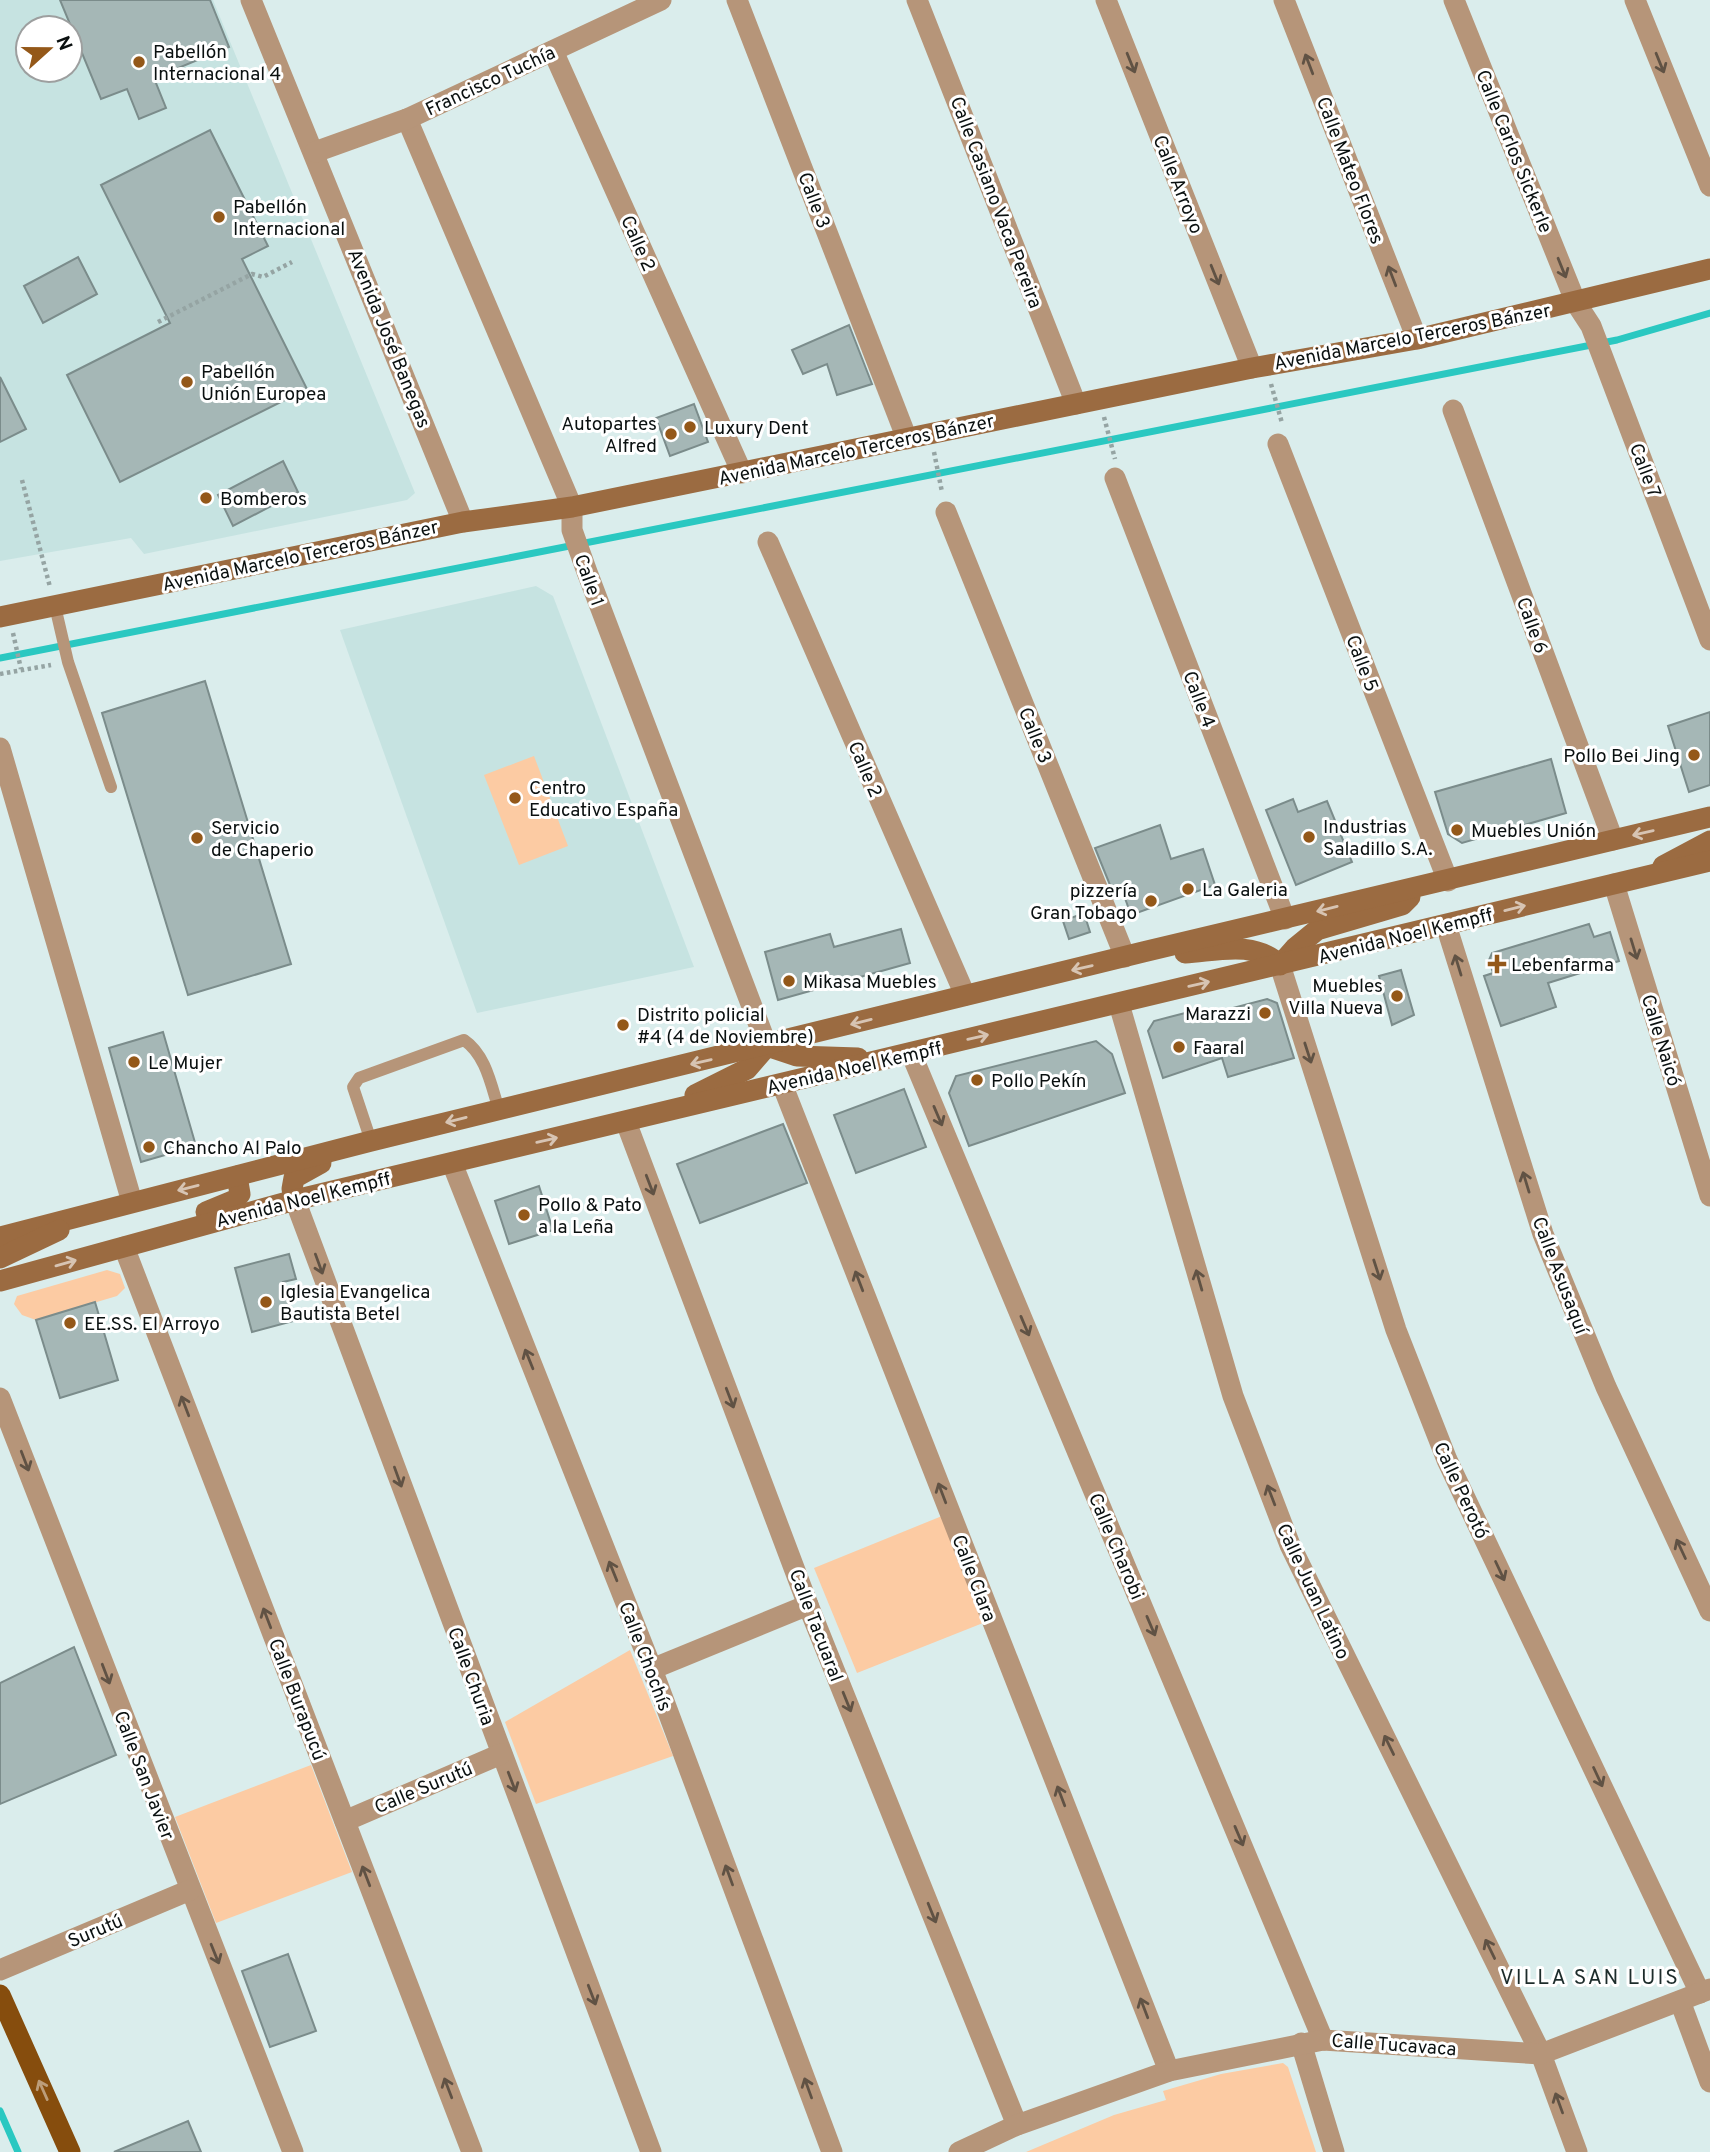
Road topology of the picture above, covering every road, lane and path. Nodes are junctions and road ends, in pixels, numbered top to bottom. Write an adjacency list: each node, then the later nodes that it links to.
1 (251, 0): 11 (street, Avenida José Banegas)
2 (661, 0): 9 (street, Francisco Tuchía)
3 (737, 0): 24 (street, Calle 3)
4 (917, 0): 20 (street, Calle Casiano Vaca Pereira)
5 (1106, 0): 18 (street, Calle Arroyo, one-way to 18)
6 (1284, 0): 17 (street, Calle Mateo Flores, one-way to 6)
7 (1454, 0): 15 (street, Calle Carlos Sickerle, one-way to 15)
8 (1635, 0): 12 (street, one-way to 12)
9 (553, 51): 10 (street, Francisco Tuchía); 27 (street, Calle 2)
10 (407, 119): 11 (street, Francisco Tuchía); 31 (street, Calle 1)
11 (315, 152): 32 (street, Avenida José Banegas)
12 (1710, 187)
13 (292, 262): 16 (path)
14 (1710, 269): 15 (main road, Avenida Marcelo Terceros Bánzer)
15 (1576, 303): 17 (main road, Avenida Marcelo Terceros Bánzer); 36 (street, Calle 7)
16 (158, 321)
17 (1417, 339): 18 (main road, Avenida Marcelo Terceros Bánzer)
18 (1252, 368): 20 (main road, Avenida Marcelo Terceros Bánzer)
19 (1272, 388): 23 (path)
20 (1076, 404): 24 (main road, Avenida Marcelo Terceros Bánzer)
21 (1453, 410): 44 (street, Calle 6)
22 (1105, 421): 26 (path)
23 (1280, 435): 48 (street, Calle 5)
24 (907, 439): 27 (main road, Avenida Marcelo Terceros Bánzer)
25 (934, 449): 30 (path)
26 (1115, 453)
27 (742, 473): 31 (main road, Avenida Marcelo Terceros Bánzer)
28 (1115, 478): 51 (street, Calle 4)
29 (22, 480): 35 (path)
30 (945, 503): 53 (street, Calle 3)
31 (572, 507): 32 (main road, Avenida Marcelo Terceros Bánzer); 57 (street, Calle 1)
32 (463, 522): 35 (main road, Avenida Marcelo Terceros Bánzer)
33 (768, 542): 55 (street, Calle 2)
34 (0, 617): 35 (main road, Avenida Marcelo Terceros Bánzer)
35 (57, 617): 38 (lane)
36 (1710, 640)
37 (15, 643): 39 (path)
38 (67, 659): 39 (path); 42 (lane)
39 (20, 668): 40 (path)
40 (0, 674)
41 (0, 748): 67 (street)
42 (111, 786)
43 (1710, 817): 44 (main road, Avenida Noel Kempff, one-way to 44)
44 (1613, 839): 48 (main road, Avenida Noel Kempff)
45 (1710, 841): 47 (main road)
46 (1710, 861): 47 (main road, Avenida Noel Kempff)
47 (1649, 874): 49 (main road, Avenida Noel Kempff)
48 (1448, 881): 50 (main road, Avenida Noel Kempff)
49 (1614, 884): 52 (main road, Avenida Noel Kempff, one-way to 49); 65 (street, Calle Naicó, one-way to 65)
50 (1421, 886): 51 (main road, Avenida Noel Kempff, one-way to 51); 54 (main road)
51 (1285, 919): 53 (main road, Avenida Noel Kempff)
52 (1446, 925): 54 (main road, Avenida Noel Kempff); 75 (street, Calle Asusaquí, one-way to 52)
53 (1134, 954): 54 (main road); 55 (main road, Avenida Noel Kempff, one-way to 55)
54 (1280, 965): 56 (main road, Avenida Noel Kempff, one-way to 54); 81 (street, Calle Perotó, one-way to 81)
55 (965, 995): 57 (main road, Avenida Noel Kempff, one-way to 57)
56 (1119, 1004): 58 (main road, Avenida Noel Kempff, one-way to 56); 86 (street, Calle Juan Latino, one-way to 56)
57 (767, 1046): 58 (main road); 60 (main road, Avenida Noel Kempff, one-way to 60); 61 (main road)
58 (904, 1055): 59 (main road, Avenida Noel Kempff); 84 (street, Calle Charobi, one-way to 84)
59 (782, 1084): 61 (main road, Avenida Noel Kempff); 87 (street, Calle Clara, one-way to 59)
60 (499, 1110): 62 (main road, Avenida Noel Kempff, one-way to 62); 62 (lane)
61 (636, 1119): 63 (main road, Avenida Noel Kempff, one-way to 61); 74 (street, Calle Tacuaral, one-way to 74)
62 (371, 1141): 64 (main road, Avenida Noel Kempff); 66 (main road)
63 (452, 1163): 66 (main road, Avenida Noel Kempff); 76 (street, Calle Chochís, one-way to 63)
64 (237, 1176): 67 (main road, Avenida Noel Kempff, one-way to 67); 70 (main road)
65 (1710, 1196)
66 (295, 1200): 70 (main road, Avenida Noel Kempff); 77 (street, Calle Churia, one-way to 77)
67 (132, 1202): 68 (main road, Avenida Noel Kempff)
68 (81, 1215): 69 (main road, Avenida Noel Kempff); 71 (main road)
69 (0, 1237)
70 (134, 1243): 72 (main road, Avenida Noel Kempff, one-way to 70); 78 (street, Calle Burapucú, one-way to 70)
71 (0, 1258)
72 (0, 1281)
73 (0, 1398): 79 (street, Calle San Javier, one-way to 79)
74 (808, 1605): 76 (street); 89 (street, Calle Tacuaral, one-way to 89)
75 (1710, 1611)
76 (652, 1669): 94 (street, Calle Chochís, one-way to 76)
77 (501, 1754): 78 (street, Calle Surutú); 93 (street, Calle Churia, one-way to 93)
78 (345, 1821): 92 (street, Calle Burapucú, one-way to 78)
79 (190, 1891): 80 (street, Surutú); 91 (street, Calle San Javier, one-way to 91)
80 (0, 1970)
81 (1705, 1991): 83 (street, Calle Tucavaca)
82 (0, 1995): 90 (main road, one-way to 82)
83 (1680, 2001): 86 (street, Calle Tucavaca); 88 (street)
84 (1323, 2039): 85 (street, Calle Tucavaca); 86 (street, Calle Tucavaca)
85 (1301, 2043): 87 (street, Calle Tucavaca); 96 (street)
86 (1541, 2054): 97 (street, Calle Juan Latino, one-way to 86)
87 (1169, 2071): 89 (street, Calle Tucavaca)
88 (1710, 2082)
89 (1017, 2125): 95 (street, Calle Tucavaca)
90 (71, 2152)
91 (293, 2152)
92 (472, 2152)
93 (651, 2152)
94 (832, 2152)
95 (959, 2152)
96 (1334, 2152)
97 (1577, 2152)

